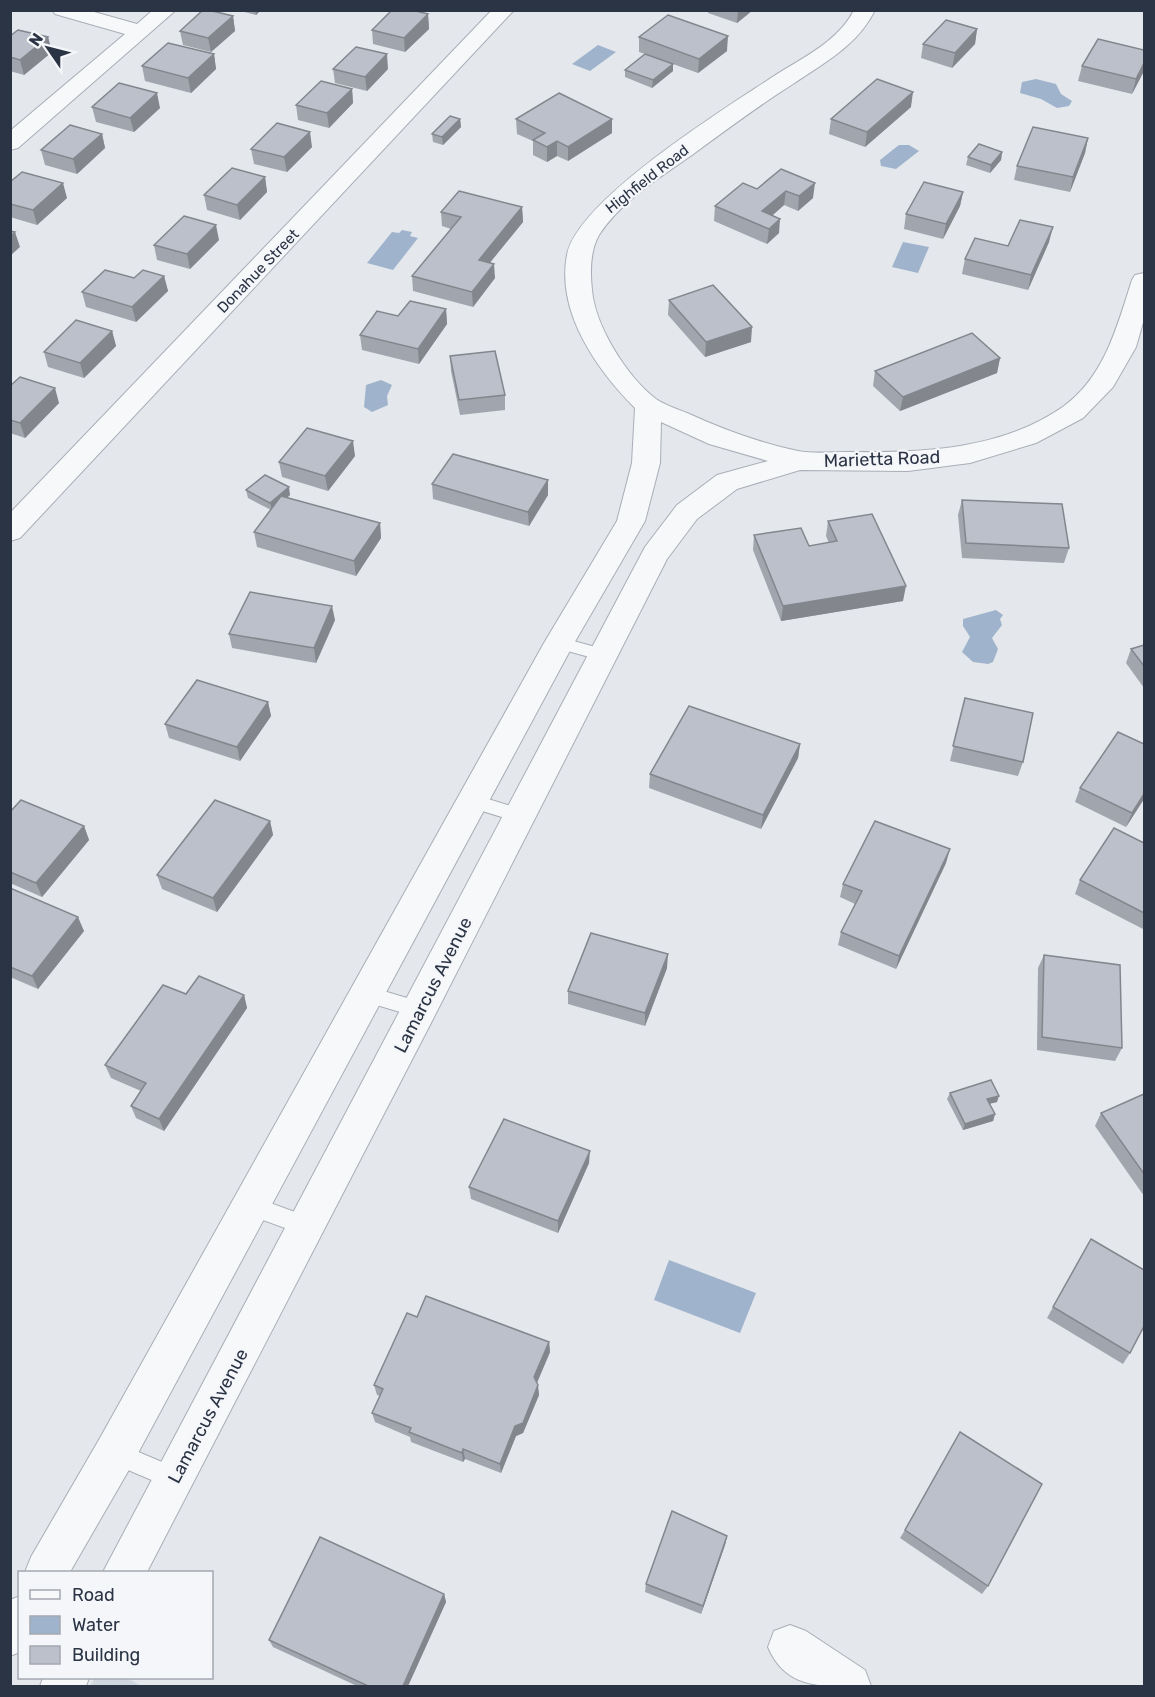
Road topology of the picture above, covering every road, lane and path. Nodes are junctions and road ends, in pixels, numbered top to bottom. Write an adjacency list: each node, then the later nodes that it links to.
1 (62, 10): 5 (street)
2 (166, 10): 5 (street)
3 (504, 10): 10 (street, Donahue Street)
4 (865, 10): 8 (street, Highfield Road)
5 (141, 32): 6 (street)
6 (10, 143)
7 (1144, 281): 9 (street, Marietta Road)
8 (648, 406): 9 (street, Marietta Road); 11 (street)
9 (801, 461): 12 (street, Lamarcus Avenue)
10 (10, 531)
11 (559, 643): 12 (lane); 13 (street)
12 (604, 655): 14 (street, Lamarcus Avenue)
13 (472, 801): 14 (lane); 15 (street)
14 (521, 816): 16 (street, Lamarcus Avenue)
15 (367, 994): 16 (lane); 17 (street)
16 (420, 1010): 18 (street, Lamarcus Avenue)
17 (251, 1206): 18 (lane); 19 (street)
18 (308, 1226): 20 (street, Lamarcus Avenue)
19 (115, 1453): 20 (lane); 21 (street)
20 (175, 1479): 22 (street, Lamarcus Avenue)
21 (47, 1571)
22 (125, 1571)
23 (18, 1621): 24 (street)
24 (10, 1634)
25 (790, 1647): 26 (street)
26 (849, 1686)

